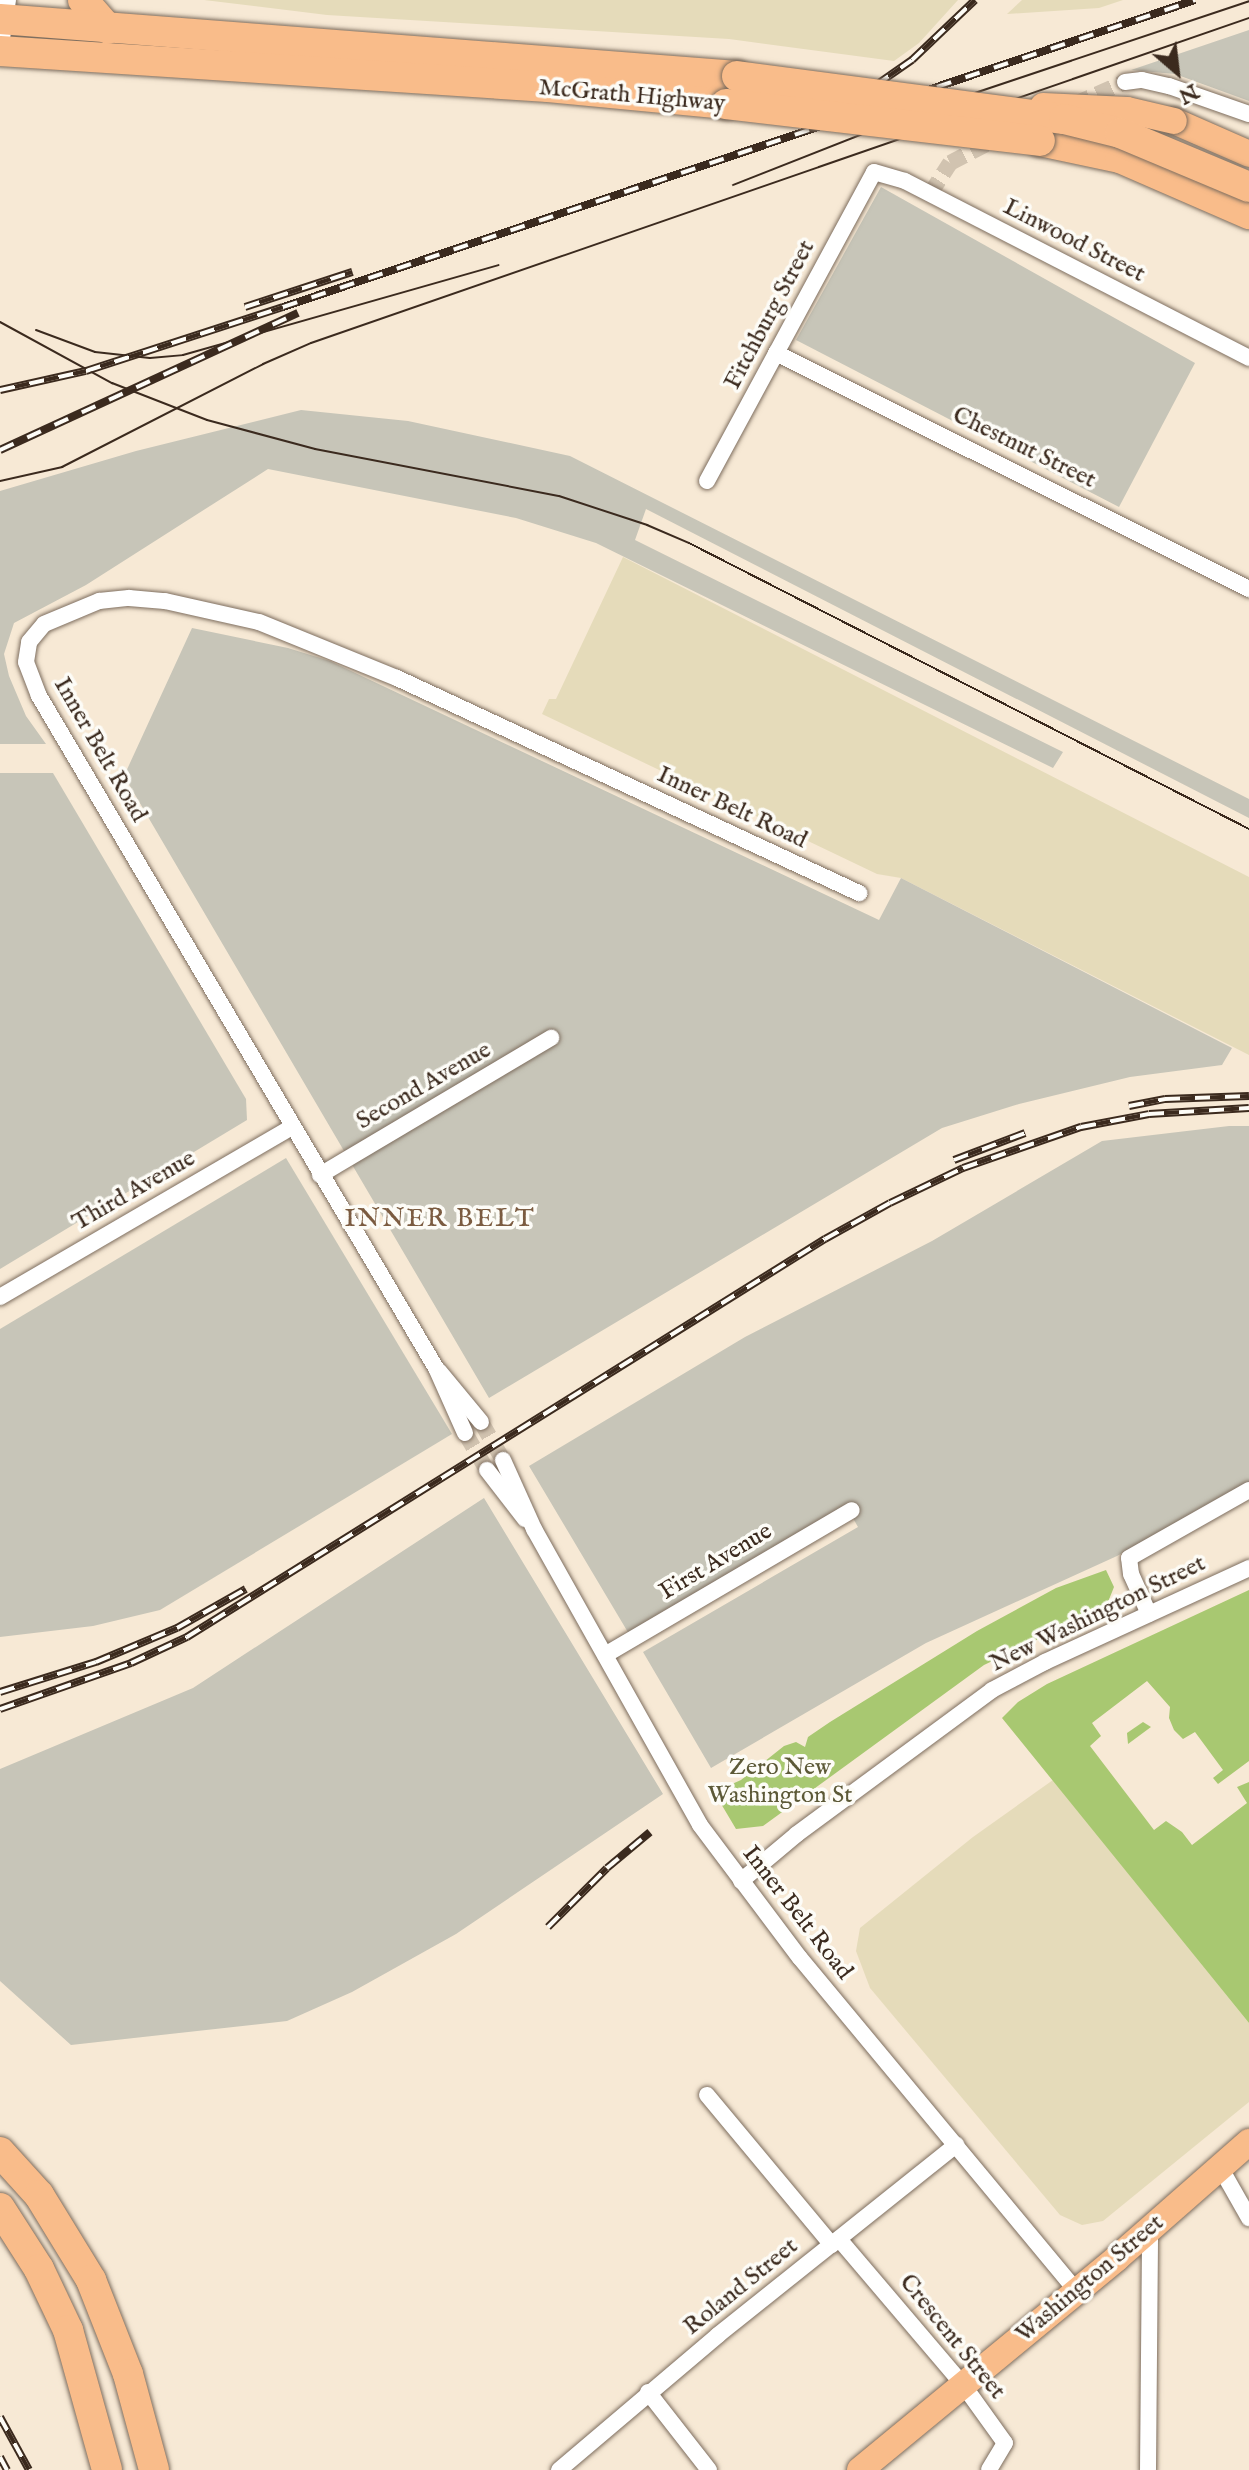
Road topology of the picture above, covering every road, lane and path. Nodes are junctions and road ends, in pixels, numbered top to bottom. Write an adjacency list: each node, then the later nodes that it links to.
1 (83, 0): 3 (highway)
2 (4, 13): 3 (highway, McGrath Highway); 4 (street)
3 (108, 29): 6 (highway, McGrath Highway, bridge)
4 (0, 51): 11 (highway, McGrath Highway, bridge)
5 (1125, 82): 7 (street)
6 (968, 104): 8 (main road, McGrath Highway, bridge); 10 (highway, McGrath Highway, bridge)
7 (1249, 114)
8 (1249, 154)
9 (874, 172): 12 (street, Fitchburg Street); 13 (street, Linwood Street)
10 (1249, 187)
11 (1249, 214)
12 (776, 353): 14 (street, Fitchburg Street); 15 (street, Chestnut Street)
13 (1249, 358)
14 (707, 481)
15 (1249, 589)
16 (859, 893): 18 (street, Inner Belt Road)
17 (551, 1038): 19 (street, Second Avenue)
18 (292, 1127): 19 (street, Inner Belt Road); 20 (street, Third Avenue)
19 (320, 1175): 21 (street, Inner Belt Road)
20 (0, 1297)
21 (436, 1368): 22 (street, Inner Belt Road); 23 (street, Inner Belt Road)
22 (481, 1422)
23 (465, 1433)
24 (503, 1460): 28 (street, Inner Belt Road)
25 (487, 1470): 28 (street, Inner Belt Road)
26 (1249, 1490): 30 (street)
27 (852, 1510): 31 (street, First Avenue)
28 (534, 1529): 31 (street, Inner Belt Road)
29 (1249, 1568): 30 (street, New Washington Street)
30 (1149, 1614): 32 (street, New Washington Street)
31 (605, 1655): 32 (street, Inner Belt Road)
32 (741, 1881): 35 (street, Inner Belt Road)
33 (707, 2095): 41 (street, Crescent Street)
34 (1249, 2142): 37 (main road, Washington Street)
35 (956, 2145): 41 (street, Roland Street); 42 (street, Inner Belt Road)
36 (0, 2152): 47 (highway)
37 (1220, 2167): 39 (street); 40 (main road, Washington Street)
38 (0, 2208): 46 (highway)
39 (1249, 2218)
40 (1150, 2230): 42 (main road, Washington Street); 51 (street)
41 (836, 2242): 43 (street, Crescent Street); 44 (street, Roland Street)
42 (1076, 2290): 43 (main road, Washington Street)
43 (964, 2386): 49 (main road, Washington Street); 50 (street, Crescent Street)
44 (648, 2392): 45 (street, Roland Street); 48 (street)
45 (564, 2469)
46 (107, 2470)
47 (154, 2470)
48 (709, 2470)
49 (860, 2470)
50 (989, 2470)
51 (1148, 2470)

